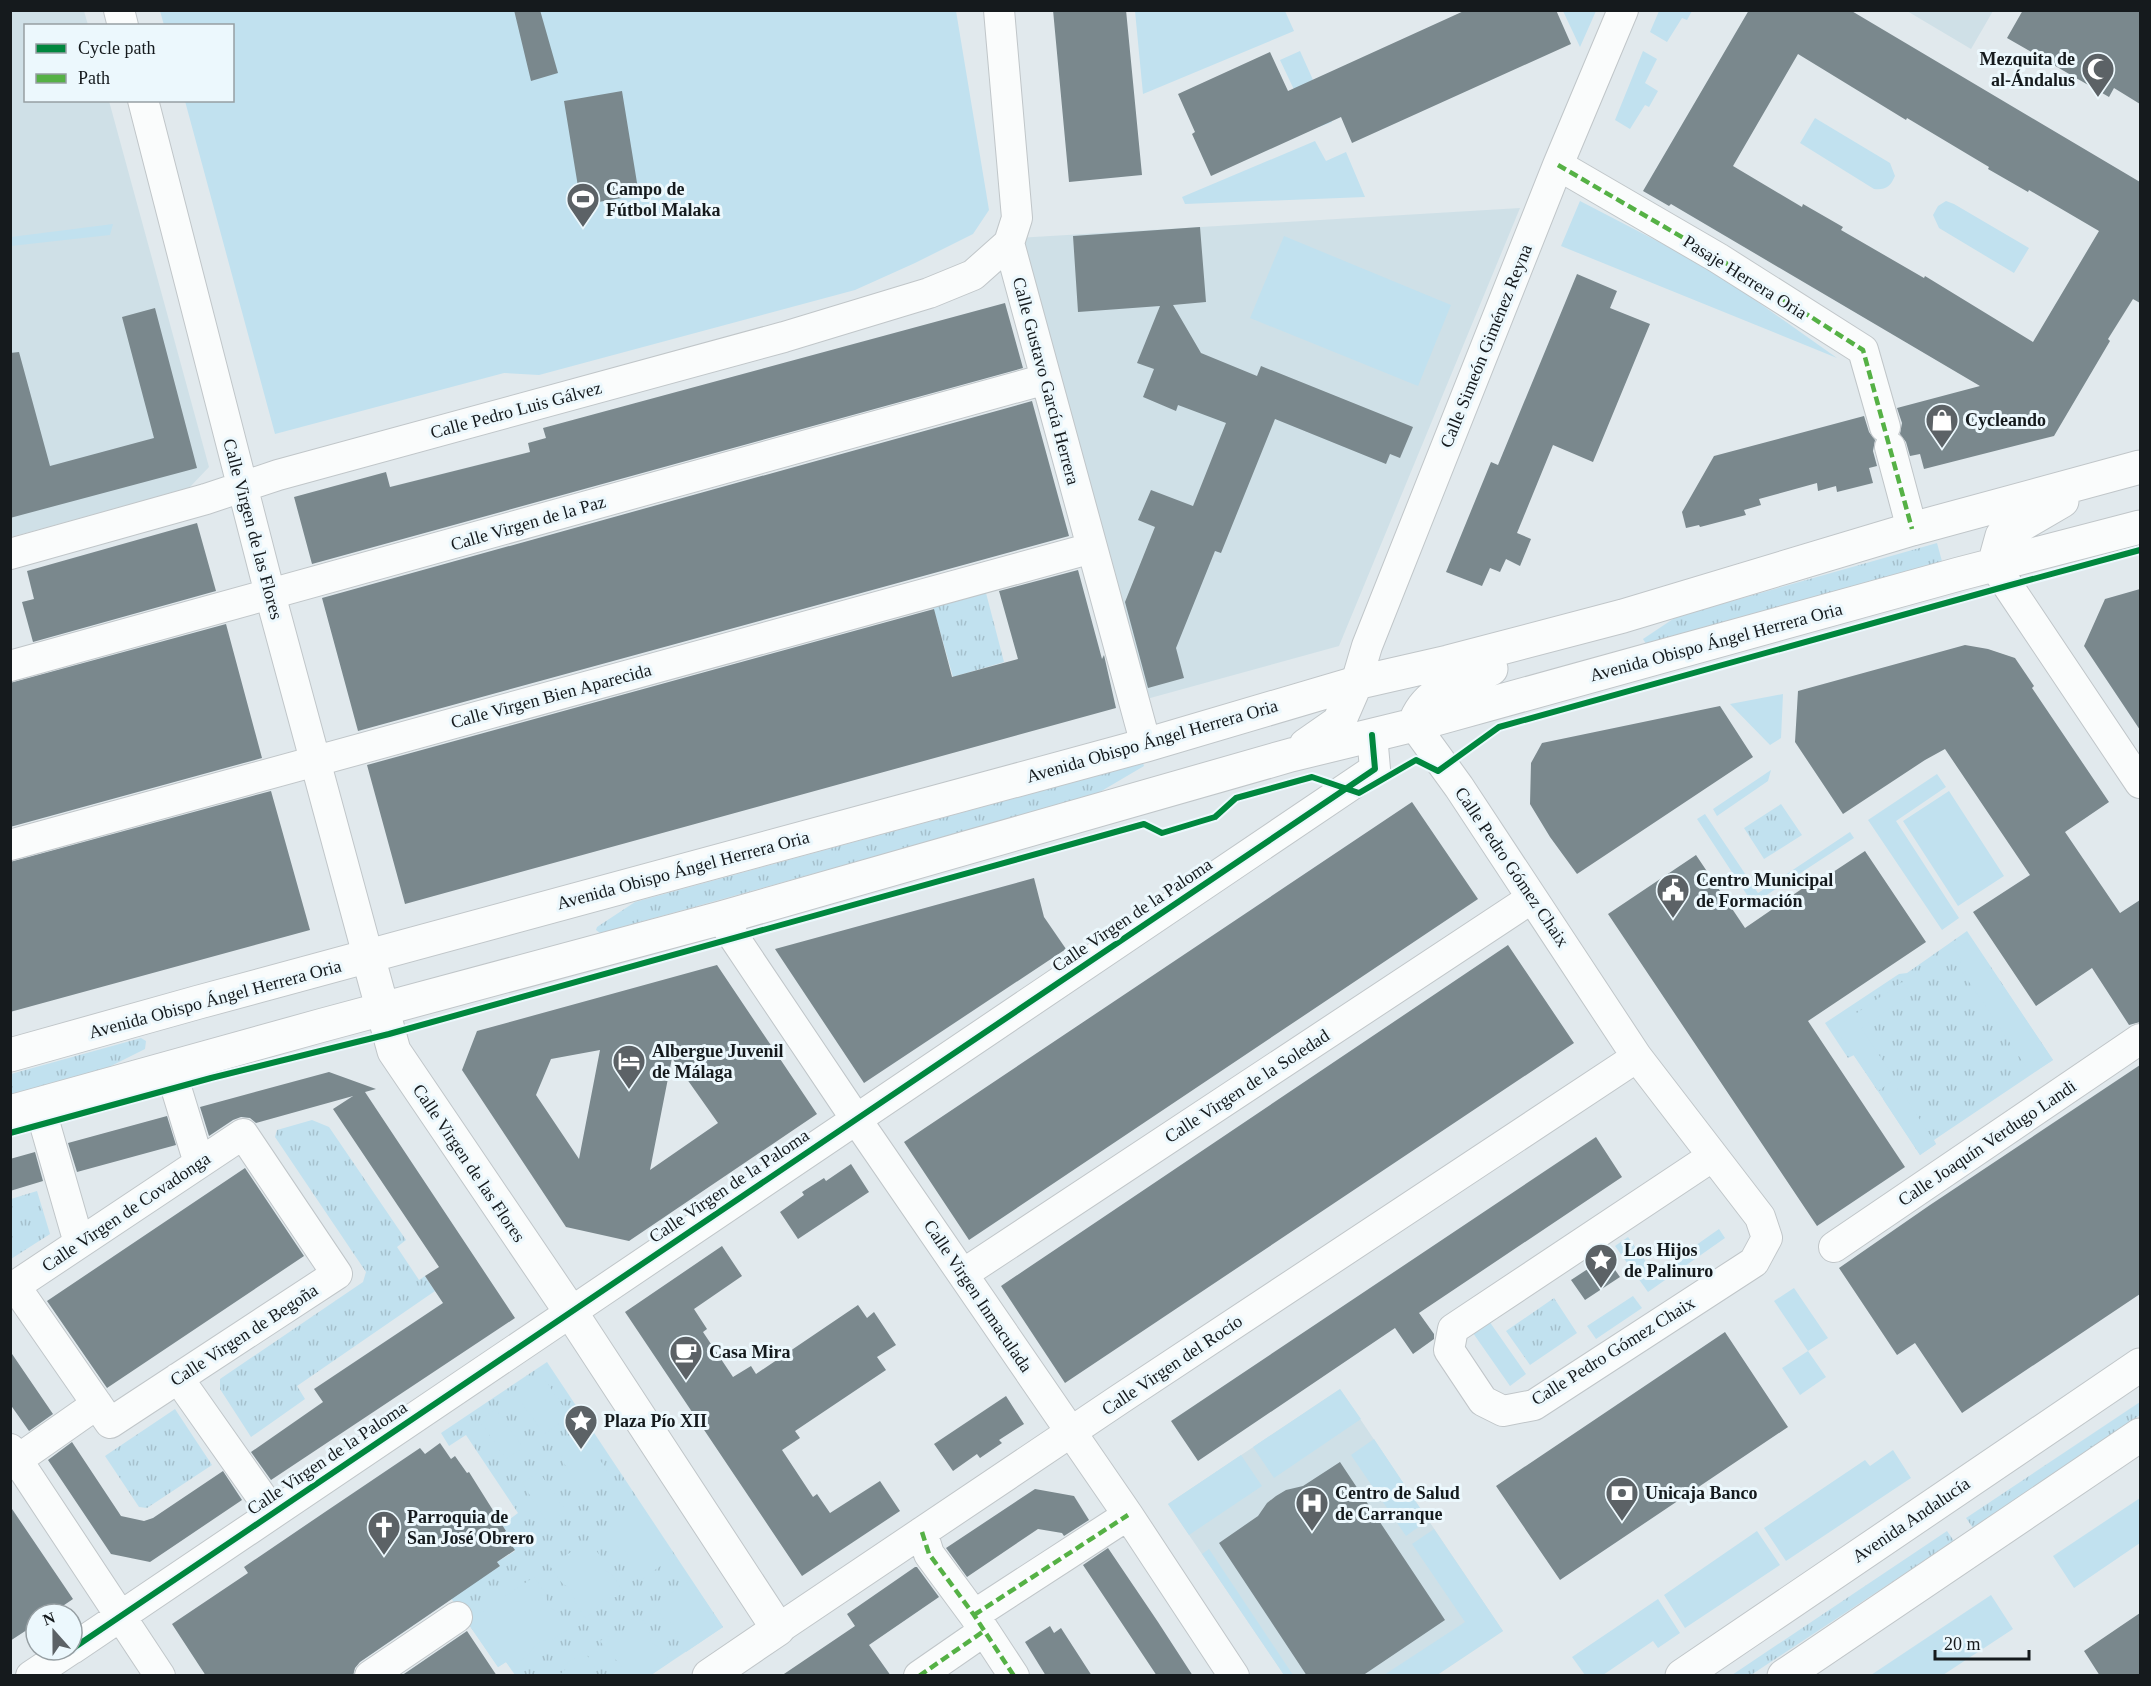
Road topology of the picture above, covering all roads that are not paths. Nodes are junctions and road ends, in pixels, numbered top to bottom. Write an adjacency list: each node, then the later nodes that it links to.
1 (999, 10): 5 (street)
2 (1623, 10): 4 (street, Calle Simeón Giménez Reyna)
3 (143, 102): 9 (street, Calle Virgen de las Flores)
4 (1558, 165): 11 (street, Pasaje Herrera Oria); 18 (street, Calle Simeón Giménez Reyna)
5 (1009, 243): 6 (street, Calle Gustavo García Herrera); 9 (street, Calle Pedro Luis Gálvez)
6 (1046, 379): 12 (street, Calle Gustavo García Herrera); 15 (street, Calle Virgen de la Paz)
7 (2140, 467): 8 (main road, Avenida Obispo Ángel Herrera Oria)
8 (2105, 477): 11 (main road, Avenida Obispo Ángel Herrera Oria); 14 (main road)
9 (242, 487): 13 (street, Calle Pedro Luis Gálvez); 15 (street, Calle Virgen de las Flores)
10 (2140, 527): 14 (main road, Avenida Obispo Ángel Herrera Oria)
11 (1912, 529): 16 (main road, Avenida Obispo Ángel Herrera Oria)
12 (1092, 548): 21 (street, Calle Gustavo García Herrera); 23 (street, Calle Virgen Bien Aparecida)
13 (10, 554)
14 (1994, 566): 19 (main road, Avenida Obispo Ángel Herrera Oria); 24 (street)
15 (270, 594): 17 (street, Calle Virgen de la Paz); 23 (street, Calle Virgen de las Flores)
16 (1556, 634): 18 (main road, Avenida Obispo Ángel Herrera Oria); 19 (main road)
17 (10, 666)
18 (1356, 683): 20 (main road); 21 (main road, Avenida Obispo Ángel Herrera Oria); 22 (main road, Avenida Obispo Ángel Herrera Oria)
19 (1414, 725): 20 (main road, Avenida Obispo Ángel Herrera Oria); 26 (street, Calle Pedro Gómez Chaix)
20 (1372, 735): 22 (main road, Avenida Obispo Ángel Herrera Oria); 35 (street, Calle Virgen de la Paloma)
21 (1146, 745): 28 (main road, Avenida Obispo Ángel Herrera Oria)
22 (1291, 755): 27 (main road, Avenida Obispo Ángel Herrera Oria)
23 (315, 762): 25 (street, Calle Virgen Bien Aparecida); 28 (street, Calle Virgen de las Flores)
24 (2140, 783)
25 (10, 844)
26 (1532, 898): 32 (street, Calle Pedro Gómez Chaix); 41 (street, Calle Virgen de la Soledad)
27 (720, 918): 29 (main road, Avenida Obispo Ángel Herrera Oria); 35 (street, Calle Virgen Inmaculada)
28 (368, 956): 29 (main road, Calle Virgen de las Flores); 31 (main road, Avenida Obispo Ángel Herrera Oria)
29 (381, 1009): 33 (main road, Avenida Obispo Ángel Herrera Oria); 43 (main road, Calle Virgen de las Flores)
30 (2140, 1040): 40 (street, Calle Joaquín Verdugo Landi)
31 (10, 1055)
32 (1637, 1057): 37 (street, Calle Pedro Gómez Chaix); 47 (street, Calle Virgen del Rocío)
33 (171, 1068): 34 (main road, Avenida Obispo Ángel Herrera Oria); 38 (street)
34 (25, 1108): 39 (street)
35 (856, 1119): 41 (street, Calle Virgen Inmaculada); 43 (street, Calle Virgen de la Paloma)
36 (243, 1134): 38 (street, Calle Virgen de Covadonga); 45 (street, Calle Virgen de Begoña)
37 (1713, 1156): 37 (street, Calle Pedro Gómez Chaix)
38 (199, 1163): 39 (street, Calle Virgen de Covadonga)
39 (79, 1243): 42 (street, Calle Virgen de Covadonga)
40 (1834, 1247)
41 (963, 1274): 47 (street, Calle Virgen Inmaculada)
42 (19, 1310): 46 (street)
43 (570, 1311): 50 (street, Calle Virgen de la Paloma); 56 (main road)
44 (2138, 1366): 66 (main road, Avenida Andalucía)
45 (178, 1378): 46 (street, Calle Virgen de Begoña); 50 (street)
46 (97, 1404): 49 (street)
47 (1070, 1433): 51 (street, Calle Virgen Inmaculada); 52 (street, Calle Virgen del Rocío)
48 (2140, 1435): 67 (main road)
49 (13, 1458): 53 (street)
50 (273, 1513): 53 (street, Calle Virgen de la Paloma)
51 (1128, 1515): 55 (street); 65 (street, Calle Virgen Inmaculada)
52 (922, 1532): 55 (street); 56 (street, Calle Virgen del Rocío)
53 (121, 1616): 57 (street, Calle Virgen de la Paloma); 60 (street)
54 (457, 1617): 61 (street)
55 (979, 1623): 63 (street); 64 (street)
56 (778, 1629): 62 (main road, Calle Virgen del Rocío)
57 (84, 1640)
58 (52, 1662): 59 (street, Calle Virgen de la Paloma)
59 (31, 1676)
60 (160, 1676)
61 (370, 1676)
62 (709, 1676)
63 (919, 1676)
64 (1014, 1676)
65 (1234, 1676)
66 (1682, 1676)
67 (1784, 1676)

